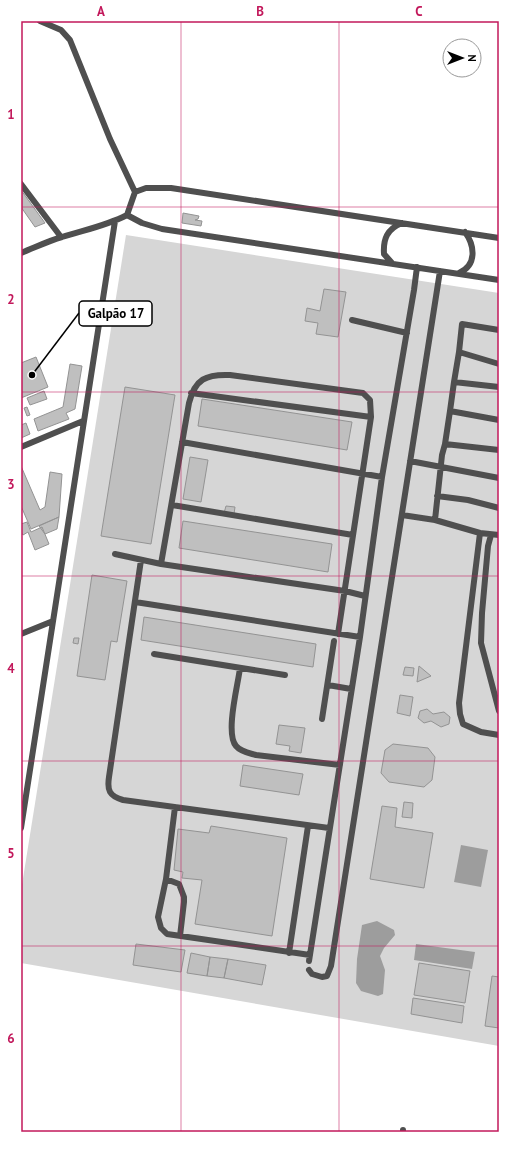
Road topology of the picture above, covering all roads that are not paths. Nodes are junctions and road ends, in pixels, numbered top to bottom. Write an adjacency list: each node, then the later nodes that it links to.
1 (40, 21): 3 (lane)
2 (21, 184): 8 (lane)
3 (135, 192): 4 (lane); 6 (lane)
4 (127, 214): 5 (lane); 11 (lane)
5 (115, 221): 8 (lane); 27 (lane)
6 (402, 223): 7 (lane); 11 (lane)
7 (465, 232): 9 (lane); 14 (lane)
8 (61, 237): 10 (lane)
9 (499, 238)
10 (21, 253)
11 (392, 263): 12 (lane)
12 (417, 267): 13 (lane); 18 (lane)
13 (440, 270): 14 (lane); 32 (lane)
14 (459, 273): 15 (lane)
15 (499, 280)
16 (352, 320): 18 (lane)
17 (499, 330): 19 (lane)
18 (407, 333): 35 (lane)
19 (459, 352): 20 (lane); 21 (lane)
20 (499, 364)
21 (454, 382): 22 (lane); 24 (lane)
22 (499, 387)
23 (191, 393): 25 (lane); 25 (lane); 28 (lane)
24 (450, 411): 26 (lane); 29 (lane)
25 (371, 417): 34 (lane)
26 (499, 420)
27 (83, 421): 30 (lane); 54 (lane)
28 (182, 442): 34 (lane); 38 (lane)
29 (445, 444): 31 (lane); 33 (lane)
30 (21, 447)
31 (499, 450)
32 (410, 461): 33 (lane); 40 (lane)
33 (440, 466): 36 (lane); 37 (lane)
34 (363, 473): 35 (lane); 43 (lane)
35 (382, 477): 52 (lane)
36 (499, 478)
37 (437, 496): 39 (lane); 41 (lane)
38 (172, 505): 43 (lane); 50 (lane)
39 (499, 508)
40 (402, 516): 41 (lane); 77 (lane)
41 (435, 520): 42 (lane)
42 (480, 533): 44 (lane); 47 (lane)
43 (353, 535): 51 (lane)
44 (491, 535): 45 (lane); 48 (lane)
45 (499, 535)
46 (115, 554): 49 (lane)
47 (477, 554): 48 (lane); 56 (lane)
48 (488, 554): 55 (lane)
49 (141, 560): 50 (lane); 53 (lane)
50 (161, 564): 51 (lane)
51 (345, 591): 52 (lane); 58 (lane)
52 (365, 596): 59 (lane)
53 (135, 602): 58 (lane); 70 (lane)
54 (53, 621): 57 (lane); 72 (lane)
55 (481, 628): 56 (lane); 66 (lane)
56 (469, 629): 68 (lane)
57 (21, 634)
58 (338, 634): 59 (lane)
59 (360, 637): 65 (lane)
60 (334, 641): 64 (lane)
61 (154, 654): 62 (lane)
62 (240, 668): 63 (lane); 69 (lane)
63 (285, 675)
64 (328, 685): 65 (lane); 67 (lane)
65 (351, 689): 69 (lane)
66 (499, 711)
67 (322, 719)
68 (499, 735)
69 (340, 765): 73 (lane)
70 (175, 807): 71 (lane); 74 (lane)
71 (308, 826): 73 (lane); 76 (lane)
72 (21, 828)
73 (329, 828): 76 (lane)
74 (166, 879): 75 (lane); 75 (lane)
75 (180, 936): 76 (lane)
76 (289, 953)
77 (309, 970)

